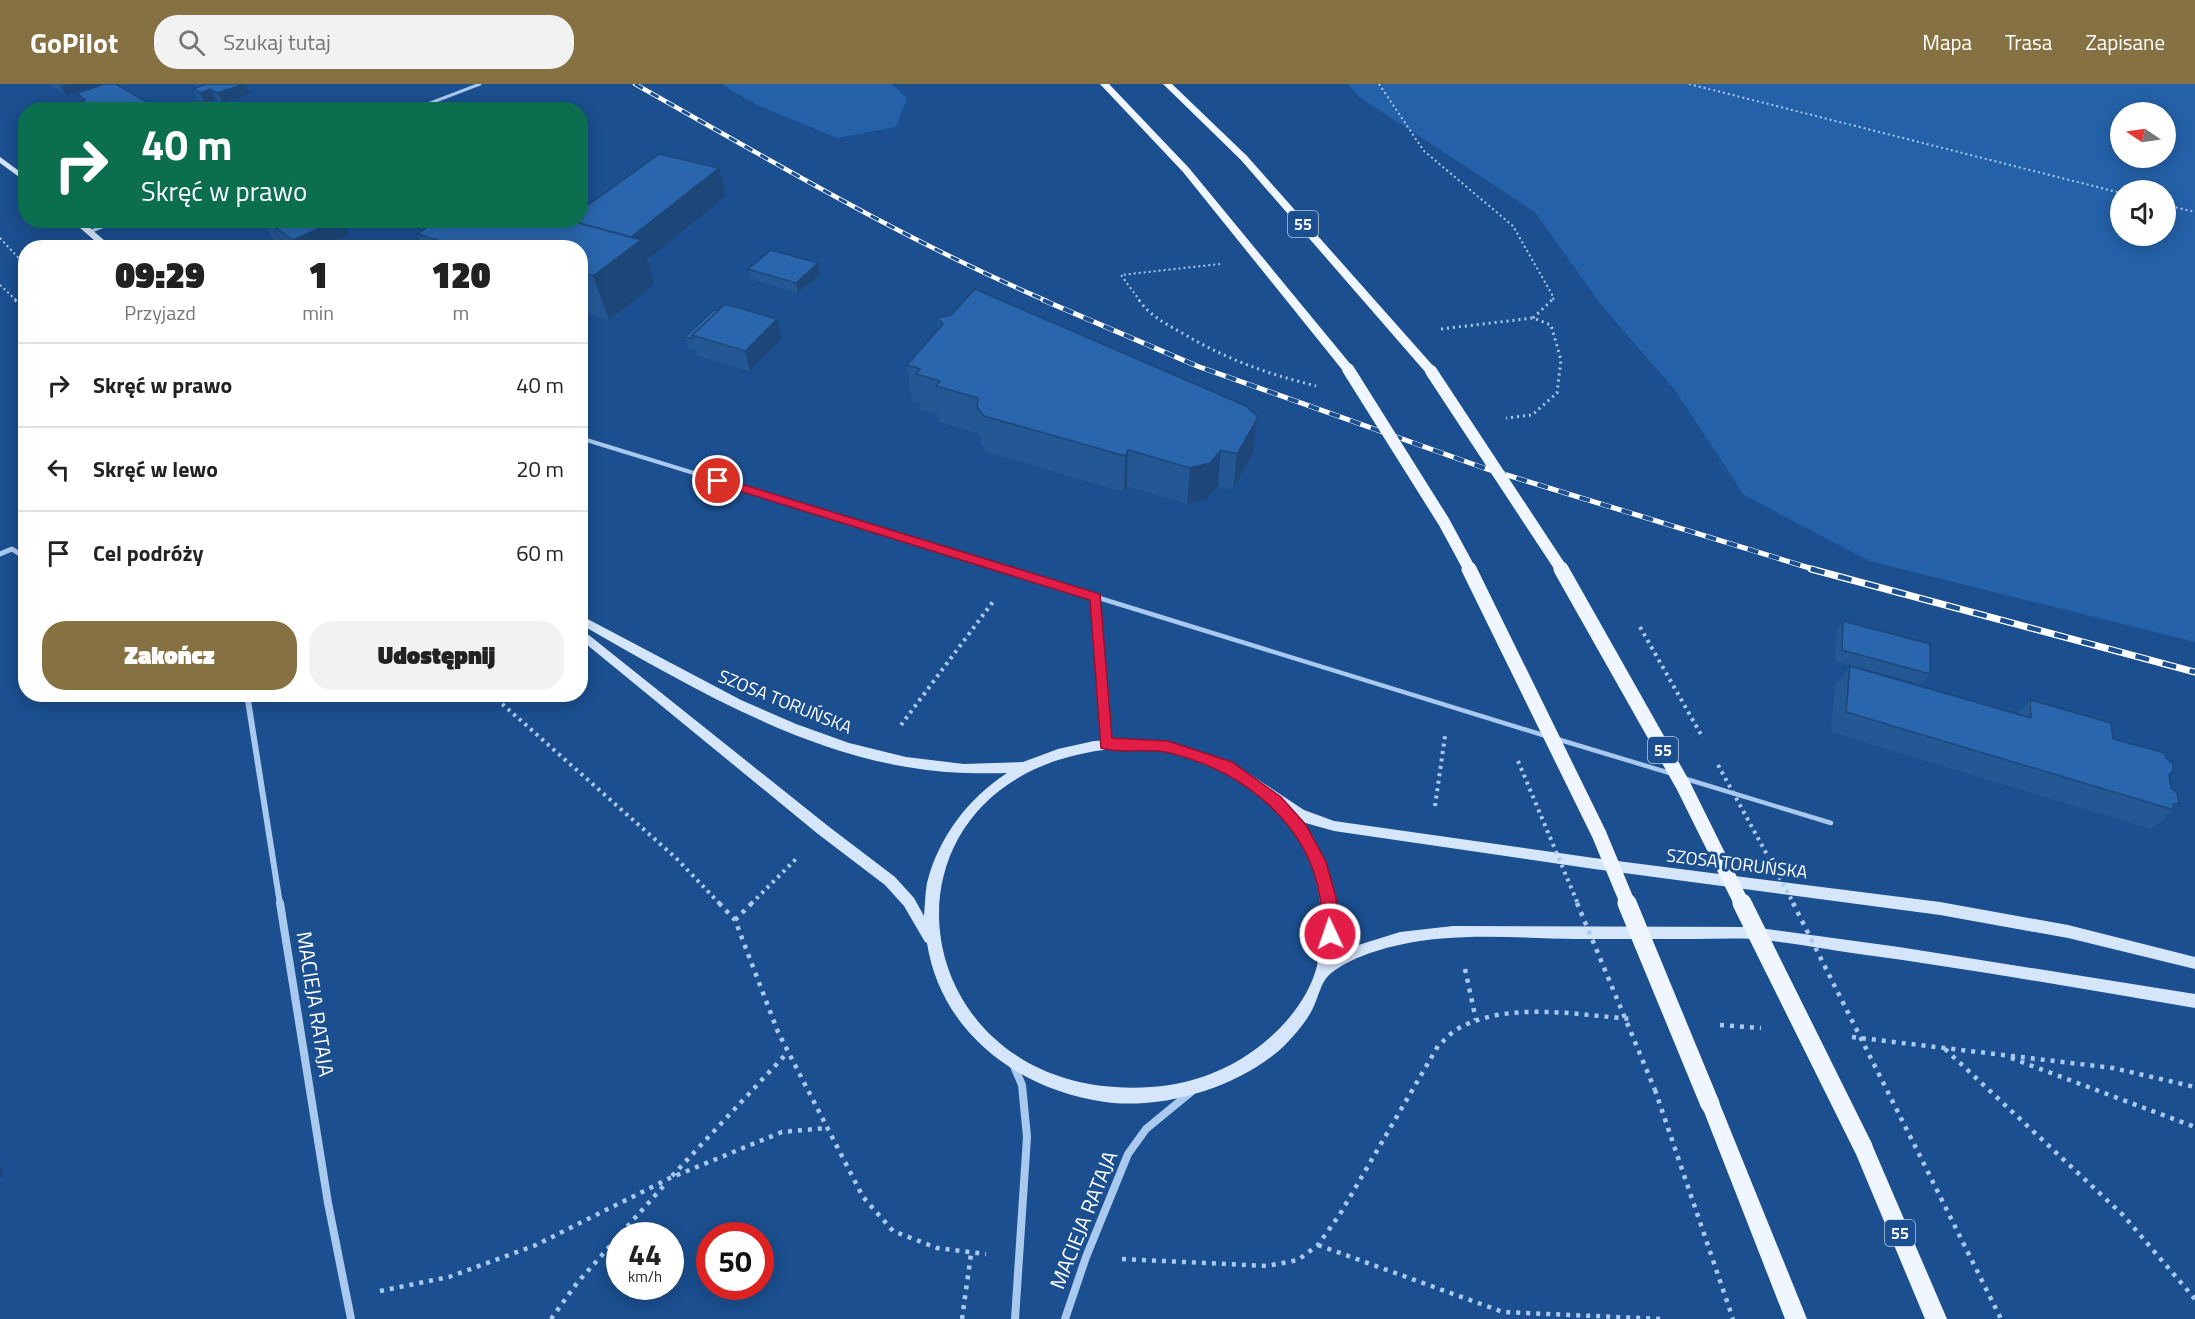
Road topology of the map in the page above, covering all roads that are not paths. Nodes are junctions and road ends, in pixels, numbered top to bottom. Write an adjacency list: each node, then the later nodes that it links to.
1 (480, 84): 4 (lane)
2 (1104, 84): 31 (main road, bridge)
3 (1167, 84): 32 (main road, 55, bridge)
4 (433, 102)
5 (0, 159): 6 (main road)
6 (18, 174)
7 (84, 228): 9 (main road)
8 (99, 228): 9 (lane)
9 (89, 232): 10 (main road)
10 (99, 240)
11 (588, 440): 14 (lane)
12 (18, 553): 13 (street)
13 (0, 554)
14 (1096, 597): 18 (lane); 21 (lane)
15 (588, 624): 19 (main road, SZOSA TORUŃSKA)
16 (588, 639): 22 (main road)
17 (248, 702): 28 (street, MACIEJA RATAJA)
18 (1106, 744): 19 (main road); 20 (main road)
19 (1027, 766): 22 (main road)
20 (1276, 801): 23 (main road, SZOSA TORUŃSKA); 24 (main road)
21 (1831, 823)
22 (932, 942): 26 (main road)
23 (2195, 963)
24 (1323, 972): 25 (main road); 27 (main road)
25 (2195, 1001)
26 (1011, 1061): 27 (main road); 29 (street, MACIEJA RATAJA)
27 (1195, 1089): 30 (street, MACIEJA RATAJA)
28 (351, 1319)
29 (1015, 1319)
30 (1065, 1319)
31 (1796, 1319)
32 (1936, 1319)

